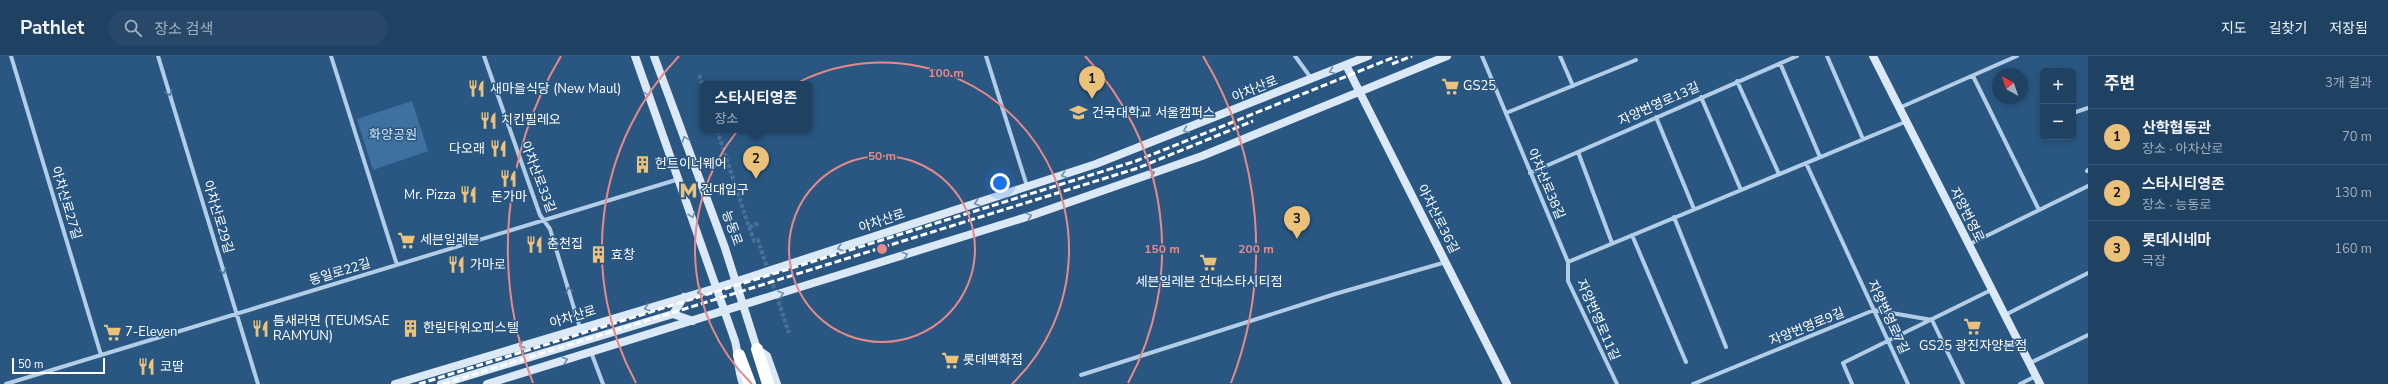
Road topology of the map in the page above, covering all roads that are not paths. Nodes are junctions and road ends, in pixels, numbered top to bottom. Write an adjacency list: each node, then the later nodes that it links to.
1 (11, 56): 71 (street, 아차산로27길)
2 (158, 56): 60 (street, 아차산로29길, one-way to 60)
3 (331, 56): 51 (street)
4 (484, 56): 45 (street, 아차산로33길)
5 (635, 56): 38 (main road, one-way to 38)
6 (654, 56): 53 (main road, 능동로, one-way to 6)
7 (986, 56): 39 (street)
8 (1295, 56): 21 (street)
9 (1368, 56): 19 (main road, 아차산로)
10 (1447, 56): 24 (main road)
11 (1482, 56): 29 (street, 아차산로38길)
12 (1560, 56): 23 (street)
13 (1797, 56): 18 (street, 자양번영로13길)
14 (1827, 56): 32 (street)
15 (1872, 56): 26 (main road, 자양번영로)
16 (2017, 56): 20 (street)
17 (1636, 60): 23 (street)
18 (1780, 63): 22 (street, 자양번영로13길); 34 (street)
19 (1346, 65): 21 (main road, 아차산로, one-way to 21); 24 (main road, 아차산로36길)
20 (1973, 76): 26 (street); 43 (street)
21 (1312, 79): 39 (main road, 아차산로, one-way to 39)
22 (1737, 81): 25 (street, 자양번영로13길); 37 (street)
23 (1572, 86): 29 (street)
24 (1360, 93): 49 (main road, 아차산로36길); 57 (main road, one-way to 24)
25 (1701, 97): 30 (street, 자양번영로13길); 41 (street)
26 (1898, 108): 31 (main road, 자양번영로)
27 (2088, 108): 28 (street)
28 (2076, 112)
29 (1506, 113): 36 (street, 아차산로38길)
30 (1656, 116): 33 (street, 자양번영로13길); 42 (street)
31 (1905, 122): 32 (street); 48 (main road, 자양번영로)
32 (1863, 139): 34 (street)
33 (1578, 152): 36 (street, 자양번영로13길); 47 (street)
34 (1820, 157): 35 (street)
35 (1806, 163): 37 (street); 58 (street, 자양번영로7길)
36 (1530, 173): 50 (street, 아차산로38길)
37 (1779, 174): 41 (street)
38 (680, 179): 45 (street, 동일로22길); 54 (main road, one-way to 54)
39 (1027, 186): 53 (main road, 아차산로, one-way to 53)
40 (2088, 186): 43 (street)
41 (1741, 190): 42 (street)
42 (1694, 209): 44 (street)
43 (2039, 210): 48 (street)
44 (1674, 217): 46 (street); 68 (street)
45 (544, 221): 51 (street, 동일로22길); 65 (street, 아차산로33길, one-way to 45)
46 (1632, 235): 47 (street); 73 (street)
47 (1612, 243): 50 (street)
48 (1968, 245): 55 (main road, 자양번영로)
49 (1447, 262): 75 (street); 87 (main road, 아차산로36길)
50 (1568, 262): 88 (street, 자양번영로11길)
51 (397, 265): 60 (street, 동일로22길)
52 (2088, 272): 62 (street)
53 (736, 281): 54 (main road, 아차산로); 57 (main road, 능동로)
54 (716, 288): 56 (main road, 아차산로, one-way to 56); 59 (main road)
55 (1992, 290): 62 (main road, 자양번영로); 63 (street)
56 (684, 297): 61 (main road); 65 (main road, 아차산로, one-way to 65)
57 (744, 305): 59 (main road); 69 (main road, 능동로)
58 (1874, 310): 63 (street); 67 (street, 자양번영로7길); 89 (street, 자양번영로9길)
59 (724, 312): 64 (main road); 72 (main road)
60 (236, 314): 71 (street, 동일로22길); 78 (street, 아차산로29길)
61 (673, 314): 64 (main road); 80 (main road)
62 (2004, 315): 74 (main road, 자양번영로)
63 (1932, 320): 67 (street); 92 (street)
64 (694, 321): 70 (main road)
65 (580, 328): 79 (main road, 아차산로, one-way to 79)
66 (2088, 335): 74 (street)
67 (1888, 342): 90 (street); 91 (street, 자양번영로7길)
68 (1726, 347)
69 (757, 349): 85 (highway); 86 (main road, 능동로)
70 (591, 352): 81 (main road, one-way to 70); 82 (street)
71 (102, 355): 77 (street, 동일로22길)
72 (739, 355): 83 (main road); 84 (highway)
73 (1686, 362)
74 (2029, 363): 76 (main road, 자양번영로)
75 (1081, 375)
76 (2036, 376): 93 (street); 94 (main road, 자양번영로)
77 (6, 384)
78 (258, 384)
79 (395, 384)
80 (441, 384)
81 (488, 384)
82 (603, 384)
83 (743, 384)
84 (750, 384)
85 (768, 384)
86 (777, 384)
87 (1507, 384)
88 (1617, 384)
89 (1694, 384)
90 (1852, 384)
91 (1908, 384)
92 (1963, 384)
93 (2020, 384)
94 (2040, 384)

